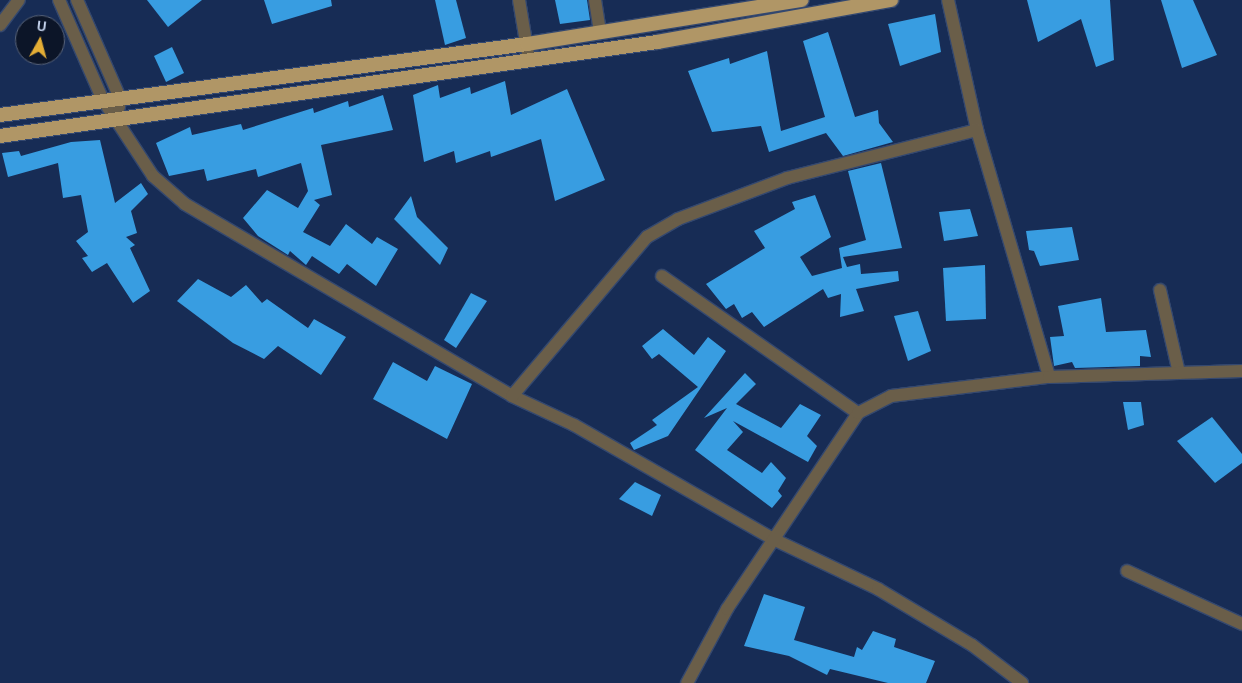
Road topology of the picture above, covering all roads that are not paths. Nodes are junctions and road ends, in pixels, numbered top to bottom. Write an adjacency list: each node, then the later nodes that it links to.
1 (19, 0): 9 (street)
2 (60, 0): 14 (street)
3 (77, 0): 13 (street)
4 (519, 0): 11 (street)
5 (595, 0): 10 (street)
6 (801, 0): 10 (highway)
7 (891, 0): 12 (highway)
8 (948, 0): 17 (street)
9 (0, 25)
10 (600, 33): 11 (highway)
11 (527, 44): 12 (street); 13 (highway)
12 (529, 60): 16 (highway)
13 (120, 98): 14 (highway); 16 (street)
14 (103, 100): 15 (highway); 16 (street)
15 (0, 115)
16 (117, 116): 18 (highway); 24 (street)
17 (977, 130): 23 (street); 24 (street)
18 (0, 136)
19 (662, 276): 25 (street)
20 (1160, 290): 22 (street)
21 (1242, 372): 22 (street)
22 (1179, 373): 23 (street)
23 (1049, 378): 25 (street)
24 (512, 396): 26 (street)
25 (858, 413): 26 (street)
26 (775, 540): 29 (street); 30 (street)
27 (1127, 571): 28 (street)
28 (1242, 624)
29 (687, 683)
30 (1022, 683)

